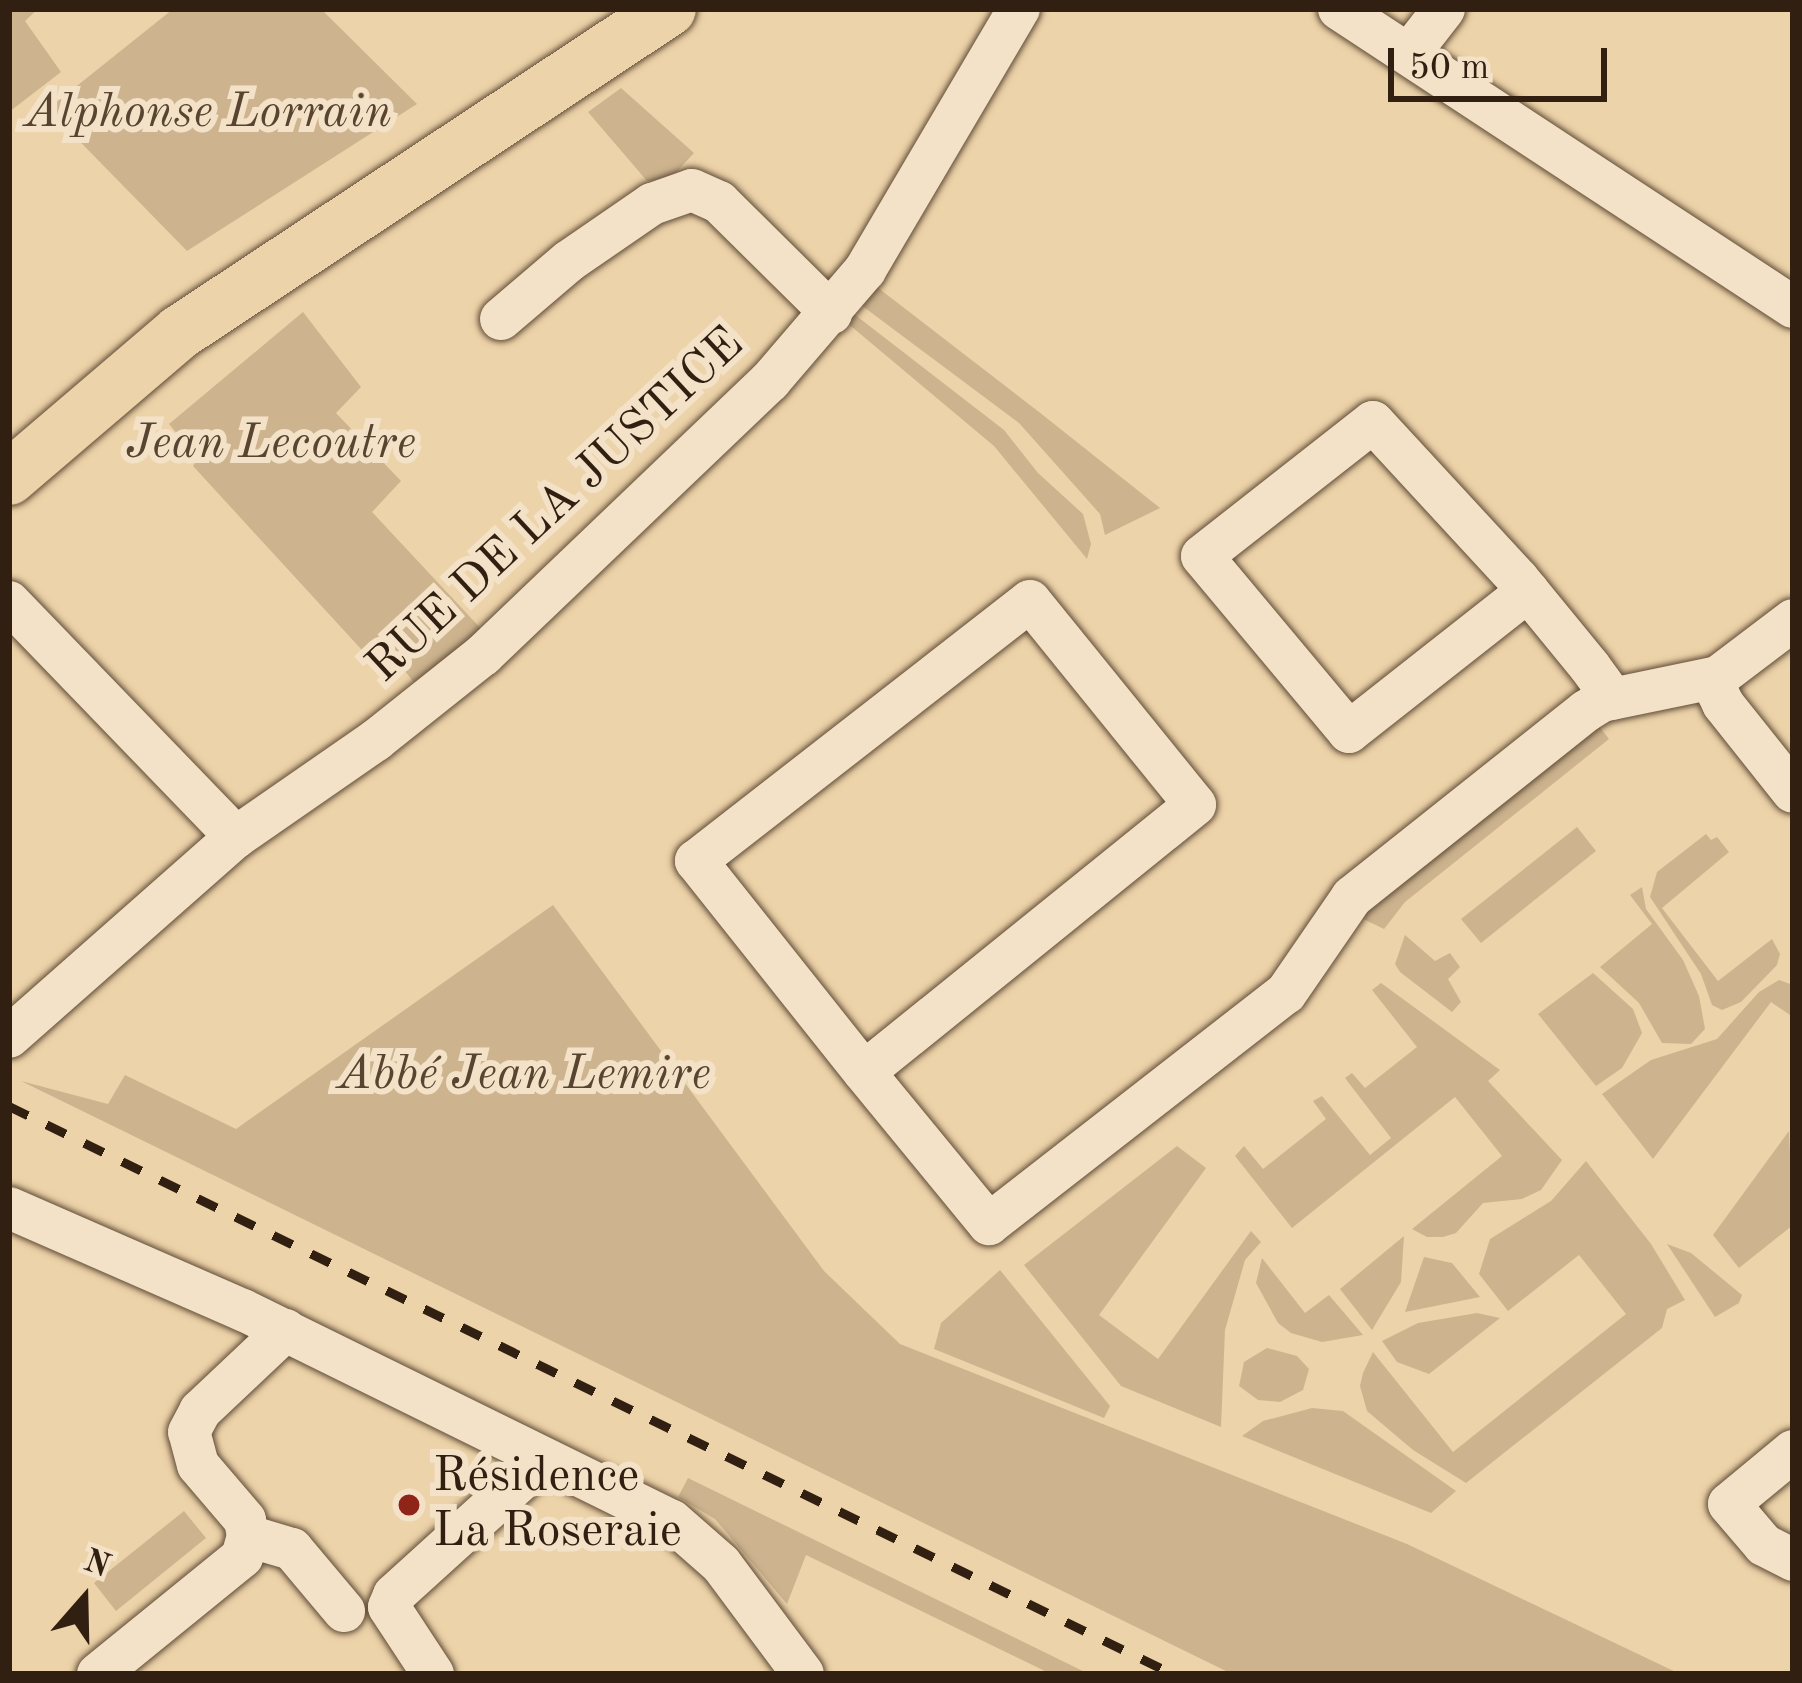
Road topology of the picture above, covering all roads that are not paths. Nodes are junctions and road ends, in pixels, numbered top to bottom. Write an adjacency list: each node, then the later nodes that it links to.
1 (1019, 9): 7 (street, RUE DE LA JUSTICE)
2 (1339, 9): 5 (street)
3 (1444, 9): 5 (street)
4 (668, 10): 9 (main road)
5 (1409, 54): 6 (street)
6 (1793, 307)
7 (831, 313): 8 (street); 16 (street, RUE DE LA JUSTICE)
8 (501, 319)
9 (9, 478)
10 (1528, 591): 10 (street); 14 (street)
11 (9, 602): 16 (street)
12 (1793, 620): 13 (street)
13 (1711, 679): 14 (street); 15 (street)
14 (1613, 699): 18 (street)
15 (1793, 792)
16 (236, 837): 17 (street, RUE DE LA JUSTICE)
17 (9, 1037)
18 (863, 1072): 18 (street)
19 (9, 1208): 20 (street)
20 (286, 1330): 22 (street); 23 (street)
21 (1793, 1451): 24 (street)
22 (544, 1459): 27 (street); 28 (street)
23 (248, 1536): 25 (street); 26 (street)
24 (1793, 1560)
25 (344, 1610)
26 (98, 1674)
27 (433, 1674)
28 (802, 1674)

